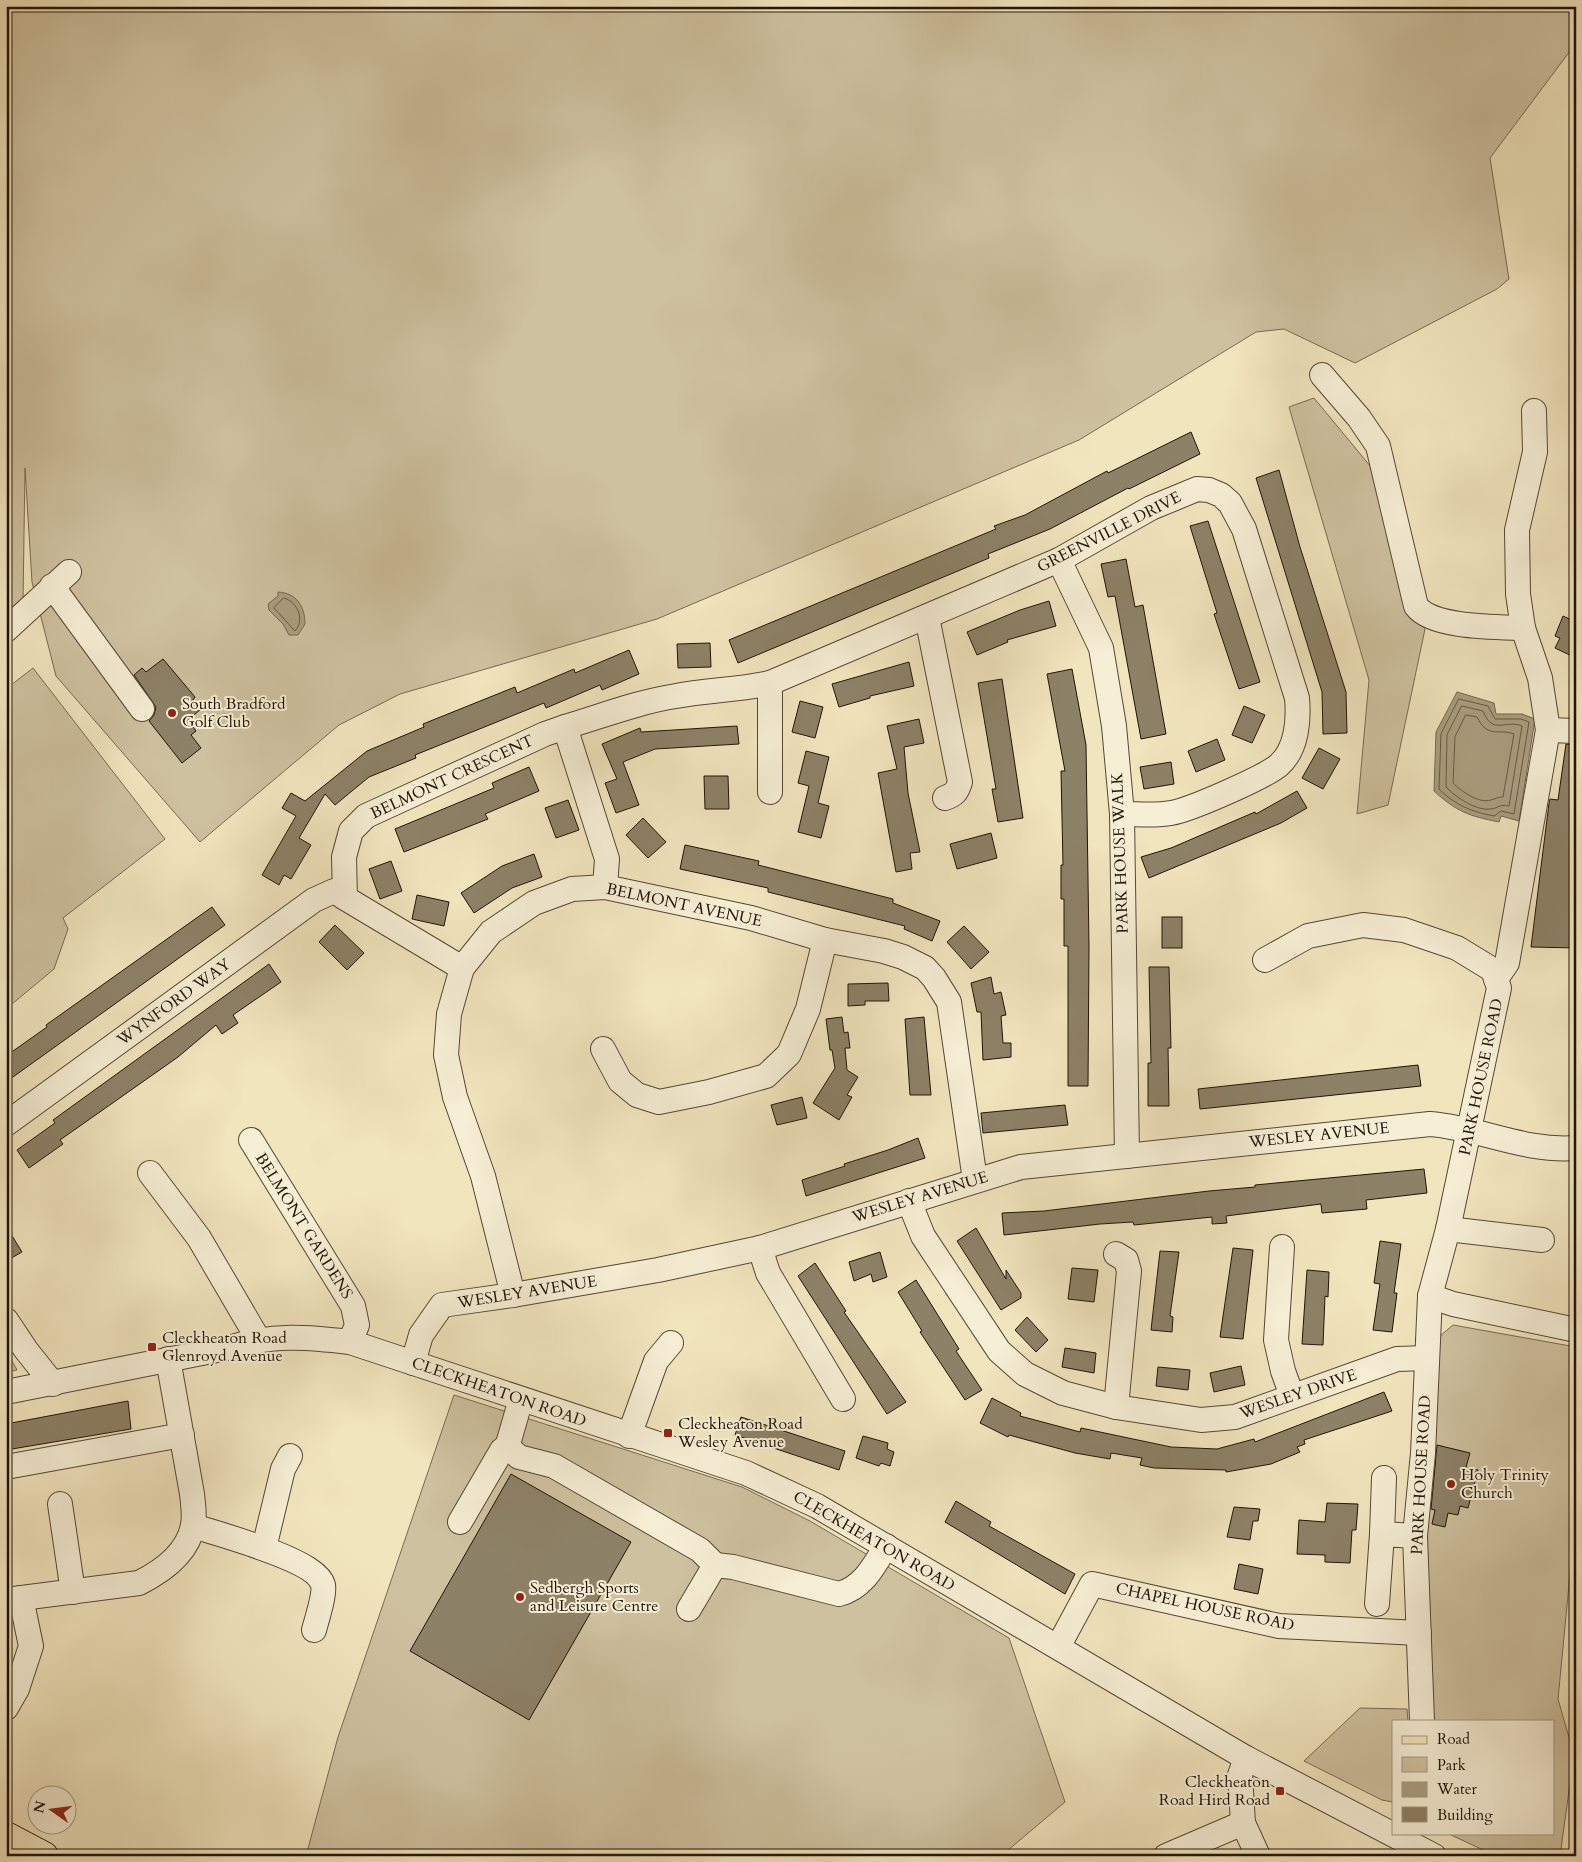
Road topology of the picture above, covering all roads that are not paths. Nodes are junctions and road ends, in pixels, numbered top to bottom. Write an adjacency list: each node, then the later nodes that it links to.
1 (1322, 375): 5 (street)
2 (1534, 411): 5 (street, PARK HOUSE ROAD)
3 (1059, 560): 4 (street, GREENVILLE DRIVE); 14 (street, PARK HOUSE WALK); 14 (street, GREENVILLE DRIVE)
4 (927, 618): 7 (street, GREENVILLE DRIVE); 13 (street)
5 (1523, 628): 10 (street, PARK HOUSE ROAD)
6 (6, 630): 8 (street)
7 (770, 683): 9 (street, GREENVILLE DRIVE); 12 (street)
8 (142, 709)
9 (565, 727): 15 (street); 16 (street, BELMONT CRESCENT)
10 (1548, 730): 11 (street); 20 (street, PARK HOUSE ROAD)
11 (1576, 731)
12 (770, 792)
13 (945, 798)
14 (1122, 814): 26 (street, PARK HOUSE WALK)
15 (605, 887): 17 (street, BELMONT AVENUE); 19 (street, BELMONT AVENUE)
16 (345, 898): 19 (street); 22 (street, WYNFORD WAY)
17 (825, 940): 21 (street); 28 (street, BELMONT AVENUE)
18 (1265, 960): 20 (street)
19 (462, 968): 35 (street, BELMONT AVENUE)
20 (1496, 979): 23 (street, PARK HOUSE ROAD)
21 (603, 1049)
22 (6, 1124)
23 (1470, 1130): 25 (street, WESLEY AVENUE); 26 (street, WESLEY AVENUE); 30 (street, PARK HOUSE ROAD)
24 (251, 1140): 40 (street, BELMONT GARDENS)
25 (1576, 1148)
26 (1127, 1156): 28 (street, WESLEY AVENUE)
27 (150, 1173): 39 (street)
28 (974, 1180): 29 (street, WESLEY AVENUE)
29 (908, 1201): 33 (street, WESLEY AVENUE); 50 (street, WESLEY DRIVE)
30 (1448, 1229): 31 (street); 36 (street, PARK HOUSE ROAD)
31 (1542, 1240)
32 (1282, 1247): 47 (street)
33 (760, 1248): 35 (street, WESLEY AVENUE); 49 (street)
34 (1116, 1254): 50 (street)
35 (513, 1295): 44 (street, WESLEY AVENUE)
36 (1430, 1296): 38 (street); 42 (street, PARK HOUSE ROAD)
37 (6, 1320): 45 (street)
38 (1576, 1330)
39 (258, 1339): 40 (street, CLECKHEATON ROAD); 43 (street, CLECKHEATON ROAD)
40 (350, 1342): 44 (street, CLECKHEATON ROAD)
41 (671, 1343): 52 (street)
42 (1427, 1358): 47 (street, WESLEY DRIVE); 61 (street, PARK HOUSE ROAD)
43 (168, 1359): 45 (street, CLECKHEATON ROAD); 51 (street)
44 (413, 1363): 48 (street, CLECKHEATON ROAD)
45 (53, 1384): 46 (street, CLECKHEATON ROAD)
46 (6, 1392)
47 (1292, 1396): 50 (street, WESLEY DRIVE)
48 (521, 1399): 52 (street, CLECKHEATON ROAD); 53 (street)
49 (842, 1399)
50 (1116, 1407)
51 (182, 1435): 55 (street); 59 (street)
52 (629, 1436): 62 (street, CLECKHEATON ROAD)
53 (509, 1446): 58 (street); 64 (street)
54 (290, 1456): 63 (street)
55 (6, 1467)
56 (1384, 1478): 60 (street)
57 (60, 1504): 65 (street)
58 (460, 1522)
59 (193, 1526): 63 (street); 65 (street)
60 (1382, 1534): 61 (street); 67 (street)
61 (1416, 1536): 70 (street, PARK HOUSE ROAD)
62 (886, 1546): 64 (street); 71 (street, CLECKHEATON ROAD)
63 (264, 1548): 69 (street)
64 (715, 1565): 68 (street)
65 (73, 1592): 66 (street)
66 (13, 1599): 72 (street)
67 (1377, 1604)
68 (689, 1609)
69 (314, 1630)
70 (1419, 1633): 71 (street, CHAPEL HOUSE ROAD); 73 (street, PARK HOUSE ROAD)
71 (1058, 1647): 74 (street, CLECKHEATON ROAD)
72 (6, 1708)
73 (1422, 1720)
74 (1246, 1758): 75 (street); 76 (street, CLECKHEATON ROAD)
75 (1243, 1823): 79 (street); 81 (street)
76 (1392, 1828)
77 (6, 1836): 80 (main road)
78 (1413, 1838): 82 (street, CLECKHEATON ROAD)
79 (1263, 1855)
80 (44, 1856)
81 (1166, 1856)
82 (1434, 1856)

